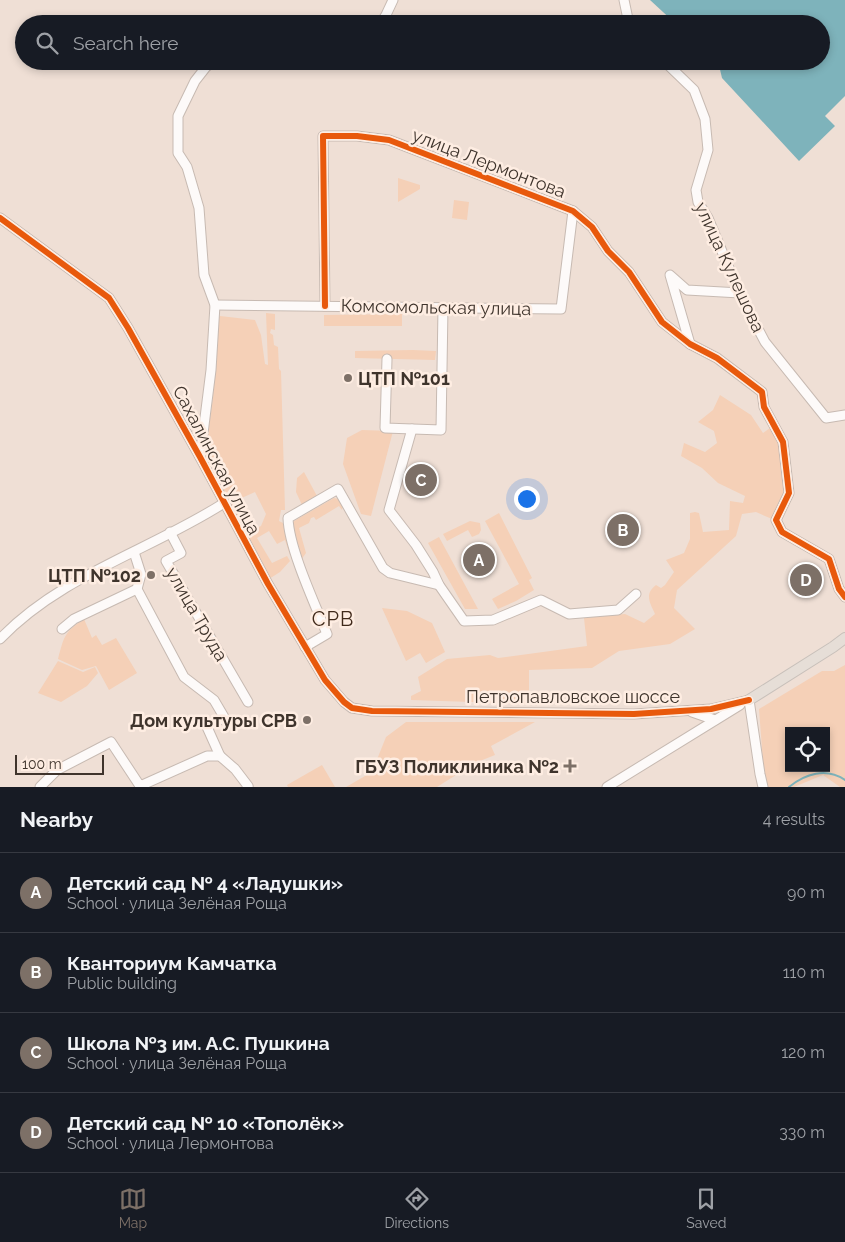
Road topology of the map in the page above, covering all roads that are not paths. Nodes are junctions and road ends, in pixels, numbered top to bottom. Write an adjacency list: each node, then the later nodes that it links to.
1 (394, 0): 3 (street)
2 (624, 0): 4 (street)
3 (386, 15)
4 (626, 15)
5 (203, 70): 10 (street)
6 (673, 70): 9 (street, улица Кулешова)
7 (573, 211): 11 (street, улица Лермонтова); 12 (street, Комсомольская улица); 13 (street, улица Лермонтова)
8 (0, 218): 17 (street, Сахалинская улица)
9 (740, 293): 13 (street); 15 (street, улица Кулешова)
10 (215, 305): 11 (street, Комсомольская улица); 17 (street)
11 (324, 306): 12 (street, Комсомольская улица)
12 (443, 308): 16 (street)
13 (690, 344): 24 (street, улица Лермонтова)
14 (388, 359): 16 (street)
15 (845, 414)
16 (412, 429): 21 (street)
17 (200, 457): 18 (street, Сахалинская улица)
18 (224, 503): 19 (street); 28 (street, Сахалинская улица)
19 (170, 532): 20 (street); 30 (street, улица Труда)
20 (134, 552): 22 (street); 27 (street)
21 (439, 586): 23 (street); 28 (street)
22 (137, 589): 25 (street); 37 (street)
23 (636, 594)
24 (845, 598)
25 (62, 629)
26 (845, 638): 29 (main road, Петропавловское шоссе)
27 (0, 639)
28 (305, 647): 33 (street, Сахалинская улица)
29 (749, 700): 31 (street, Петропавловское шоссе); 35 (street); 42 (street)
30 (248, 702)
31 (710, 709): 32 (street, Петропавловское шоссе); 35 (street)
32 (684, 710): 33 (street, Петропавловское шоссе); 34 (street)
33 (397, 711)
34 (694, 713): 35 (street); 36 (street)
35 (718, 719): 36 (street)
36 (701, 730): 41 (street)
37 (220, 756): 38 (street); 40 (street)
38 (247, 786)
39 (40, 787): 40 (street)
40 (139, 787)
41 (607, 787)
42 (763, 787)

